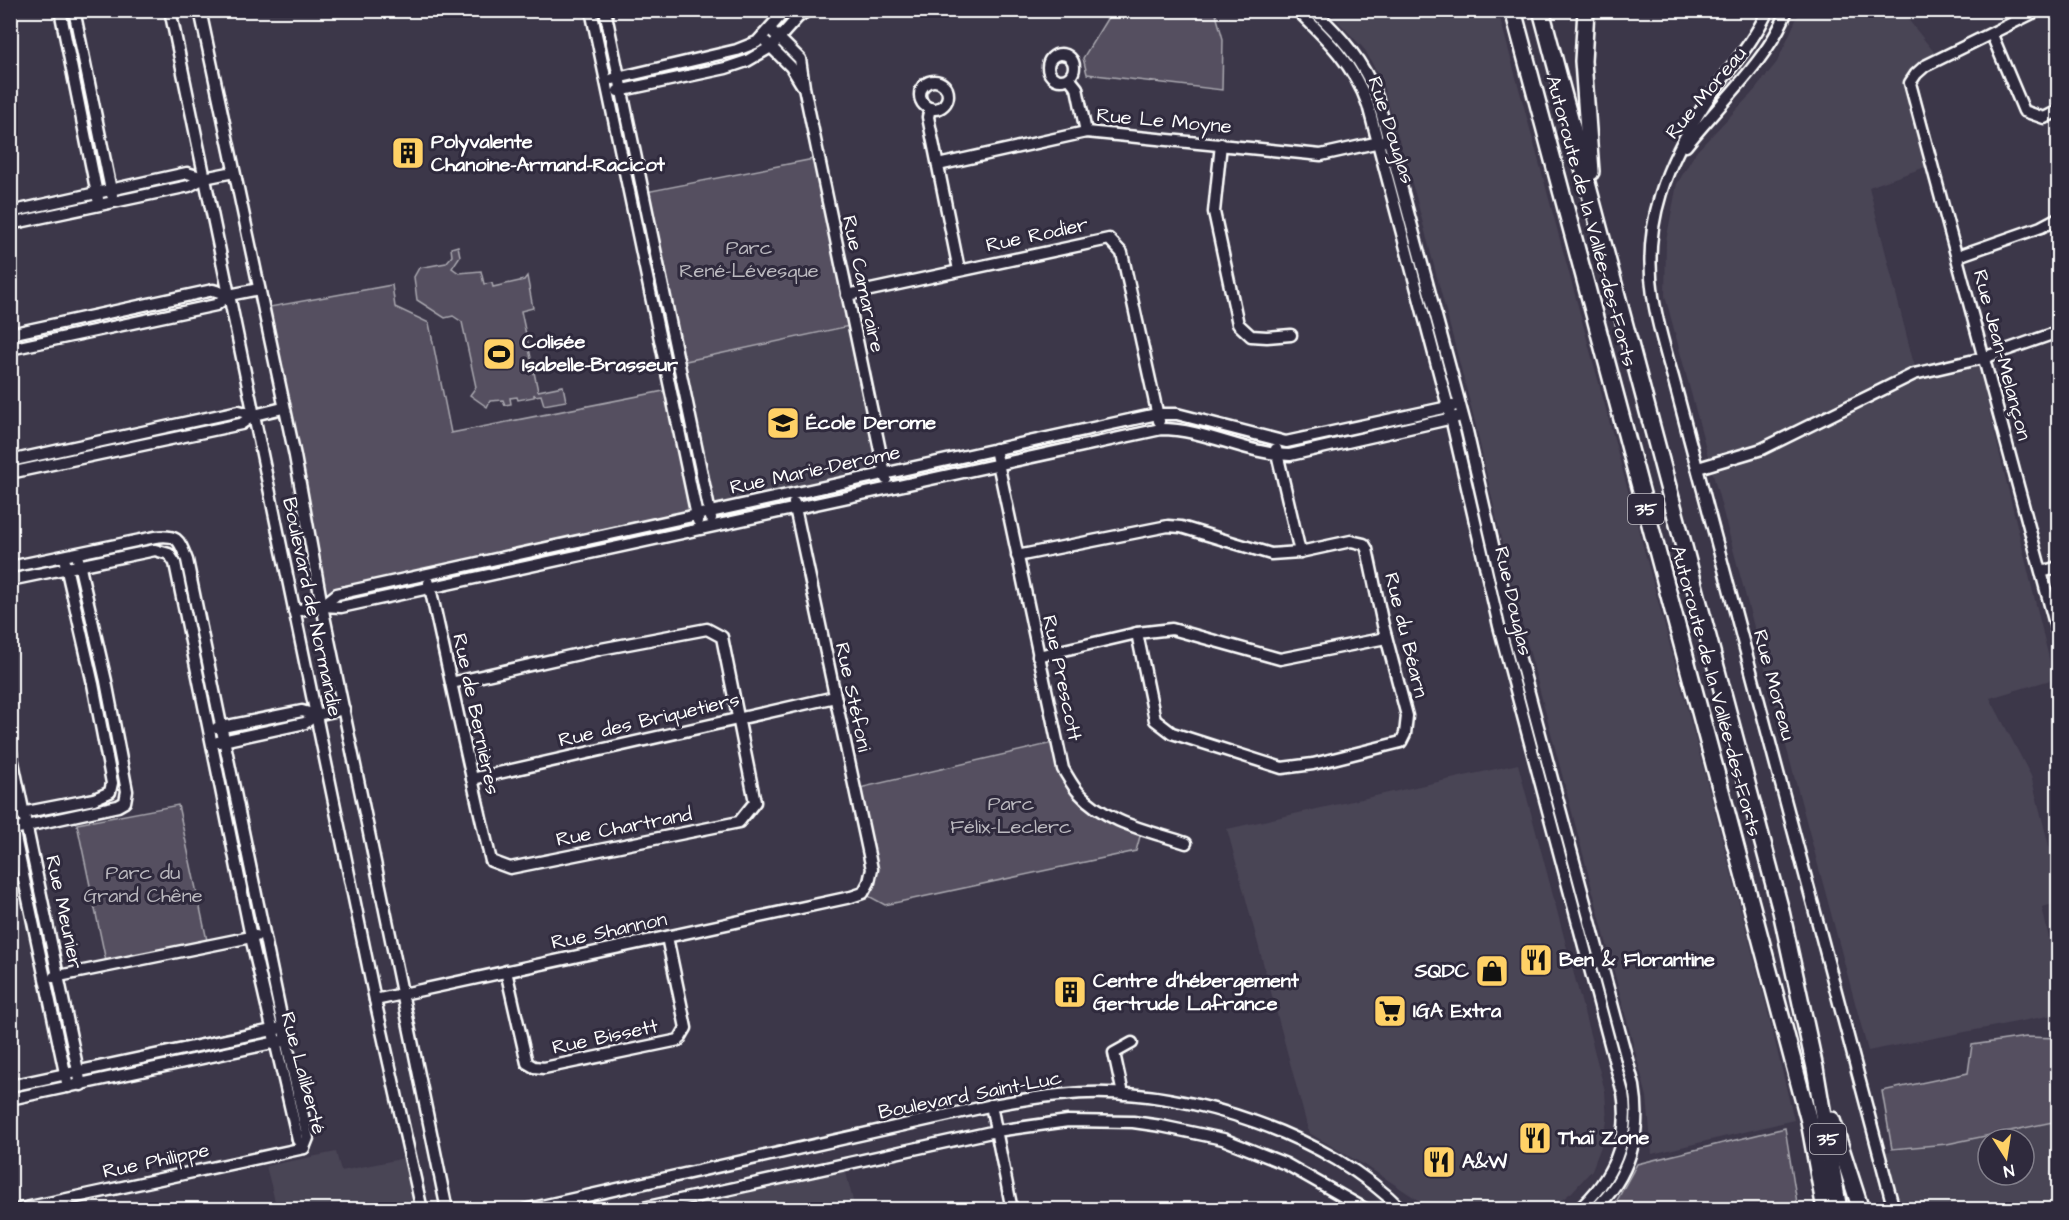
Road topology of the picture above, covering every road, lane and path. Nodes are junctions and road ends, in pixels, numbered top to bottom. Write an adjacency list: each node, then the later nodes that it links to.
1 (60, 10): 27 (street)
2 (74, 10): 26 (street)
3 (170, 10): 38 (street, Boulevard de Normandie)
4 (200, 10): 36 (street, Boulevard de Normandie)
5 (591, 10): 23 (street)
6 (605, 10): 21 (street)
7 (786, 10): 17 (street)
8 (808, 10): 19 (street)
9 (1298, 10): 32 (street, Rue Douglas)
10 (1313, 10): 32 (street, Rue Douglas)
11 (1513, 10): 163 (highway, Autoroute de la Vallée-des-Forts / 35)
12 (1541, 10): 44 (highway, Autoroute de la Vallée-des-Forts / 35)
13 (1586, 10): 44 (highway)
14 (1768, 10): 35 (street, Rue Moreau)
15 (1787, 10): 35 (street, Rue Moreau)
16 (2039, 10): 18 (street)
17 (766, 33): 19 (street, Rue Camaraire); 20 (street, Rue Camaraire); 21 (street)
18 (1992, 35): 30 (street); 48 (street, Rue Jean-Melançon)
19 (780, 39): 20 (street); 24 (street, Rue Camaraire)
20 (771, 47): 24 (street, Rue Camaraire); 25 (street)
21 (619, 77): 23 (street); 25 (street)
22 (1069, 78): 31 (street)
23 (606, 80): 28 (street)
24 (804, 87): 52 (street, Rue Camaraire)
25 (623, 90): 28 (street); 37 (street)
26 (90, 92): 27 (street); 40 (street)
27 (76, 94): 41 (street)
28 (609, 94): 39 (street)
29 (930, 108): 34 (street)
30 (2058, 111)
31 (1086, 132): 33 (street, Rue Le Moyne); 34 (street, Rue Le Moyne)
32 (1383, 141): 33 (street, Rue Le Moyne); 63 (street, Rue Douglas)
33 (1221, 144): 58 (street)
34 (938, 165): 49 (street)
35 (1669, 167): 74 (street, Rue Moreau)
36 (234, 172): 38 (street); 50 (street, Boulevard de Normandie)
37 (640, 177): 39 (street); 53 (street)
38 (204, 178): 40 (street); 42 (street); 51 (street, Boulevard de Normandie)
39 (627, 179): 54 (street)
40 (110, 189): 41 (street); 42 (street)
41 (96, 192): 43 (street); 45 (street)
42 (113, 202): 43 (street)
43 (99, 204): 47 (street)
44 (1594, 211): 142 (highway, Autoroute de la Vallée-des-Forts / 35)
45 (10, 212)
46 (2058, 218): 48 (street)
47 (10, 224)
48 (1958, 256): 61 (street, Rue Jean-Melançon)
49 (959, 270): 52 (street, Rue Rodier); 64 (street, Rue Rodier)
50 (259, 289): 51 (street); 62 (street, Boulevard de Normandie)
51 (228, 295): 55 (street); 59 (street); 65 (street, Boulevard de Normandie)
52 (847, 295): 76 (street, Rue Camaraire)
53 (668, 312): 54 (street); 80 (street)
54 (655, 315): 81 (street)
55 (60, 323): 57 (street); 59 (street)
56 (2058, 332): 61 (street)
57 (10, 334)
58 (1291, 335)
59 (63, 337): 60 (street)
60 (10, 348)
61 (1983, 358): 74 (street); 94 (street, Rue Jean-Melançon)
62 (283, 408): 65 (street); 98 (street, Boulevard de Normandie)
63 (1456, 411): 67 (street, Rue Marie-Derome); 71 (street, Rue Marie-Derome); 161 (street, Rue Douglas); 162 (street, Rue Douglas)
64 (1157, 414): 66 (street, Rue Rodier); 67 (street, Rue Marie-Derome); 69 (street, Rue Marie-Derome)
65 (254, 415): 68 (street); 70 (street); 99 (street, Boulevard de Normandie)
66 (1161, 429): 71 (street, Rue Marie-Derome); 73 (street, Rue Marie-Derome)
67 (1274, 440): 71 (street)
68 (102, 441): 70 (street); 72 (street)
69 (994, 449): 73 (street, Rue Prescott); 76 (street, Rue Marie-Derome)
70 (105, 453): 75 (street)
71 (1278, 454): 85 (street)
72 (10, 461)
73 (997, 464): 77 (street, Rue Marie-Derome); 89 (street, Rue Prescott)
74 (1698, 468): 166 (street, Rue Moreau)
75 (10, 473)
76 (885, 473): 77 (street, Rue Camaraire); 78 (street, Rue Marie-Derome)
77 (888, 488): 79 (street, Rue Marie-Derome)
78 (792, 494): 79 (street, Rue Stéfoni); 80 (street, Rue Marie-Derome)
79 (795, 508): 82 (street, Rue Marie-Derome); 107 (street, Rue Stéfoni)
80 (710, 512): 81 (street, Rue Marie-Derome); 82 (street)
81 (697, 515): 83 (street); 95 (street, Rue Marie-Derome)
82 (712, 526): 83 (street, Rue Marie-Derome)
83 (700, 529): 97 (street, Rue Marie-Derome)
84 (177, 539): 86 (street); 87 (street); 111 (street, Rue Laliberté)
85 (1300, 552): 89 (street, Rue du Béarn); 102 (street, Rue du Béarn)
86 (76, 553): 88 (street); 90 (street)
87 (169, 554): 90 (street); 112 (street, Rue Laliberté)
88 (63, 556): 91 (street); 93 (street)
89 (1017, 556): 103 (street, Rue Prescott)
90 (80, 564): 93 (street); 104 (street)
91 (10, 567)
92 (2058, 567): 94 (street)
93 (67, 568): 96 (street); 106 (street)
94 (2042, 572): 101 (street, Rue Jean-Melançon)
95 (428, 574): 97 (street, Rue de Bernières); 98 (street, Rue Marie-Derome)
96 (10, 580)
97 (430, 588): 98 (street, Rue Marie-Derome); 105 (street, Rue de Bernières)
98 (322, 606): 99 (street, Rue Marie-Derome); 108 (street, Boulevard de Normandie)
99 (294, 611): 109 (street, Boulevard de Normandie)
100 (1137, 633): 102 (street); 102 (street, Rue du Béarn); 103 (street)
101 (2058, 635)
102 (1386, 638)
103 (1038, 656): 123 (street, Rue Prescott)
104 (106, 681): 106 (street); 118 (street)
105 (451, 683): 110 (street); 116 (street, Rue de Bernières)
106 (93, 684): 117 (street)
107 (835, 698): 110 (street, Rue des Briquetiers); 127 (street, Rue Stéfoni)
108 (344, 709): 109 (street); 134 (street, Boulevard de Normandie)
109 (316, 715): 111 (street); 113 (street); 135 (street, Boulevard de Normandie)
110 (738, 719): 116 (street, Rue des Briquetiers); 124 (street, Rue Chartrand)
111 (222, 727): 112 (street); 113 (street, Rue Laliberté)
112 (209, 729): 114 (street, Rue Laliberté)
113 (225, 741): 114 (street); 125 (street, Rue Laliberté)
114 (212, 743): 126 (street, Rue Laliberté)
115 (10, 748): 119 (street, Rue Meunier)
116 (472, 778): 124 (street, Rue de Bernières)
117 (110, 792): 118 (street); 119 (street)
118 (125, 802): 121 (street)
119 (24, 812): 120 (street); 121 (street, Rue Meunier)
120 (11, 814): 122 (street, Rue Meunier)
121 (27, 826): 122 (street); 132 (street, Rue Meunier)
122 (13, 829): 133 (street, Rue Meunier)
123 (1186, 843)
124 (491, 861)
125 (255, 886): 126 (street); 128 (street, Rue Laliberté)
126 (242, 888): 129 (street, Rue Laliberté)
127 (850, 897): 130 (street, Rue Shannon)
128 (265, 934): 129 (street); 136 (street, Rue Laliberté)
129 (251, 937): 132 (street); 137 (street, Rue Laliberté)
130 (667, 937): 131 (street, Rue Shannon); 131 (street, Rue Bissett)
131 (506, 971): 134 (street, Rue Shannon)
132 (59, 976): 133 (street); 143 (street, Rue Meunier)
133 (46, 979): 144 (street, Rue Meunier)
134 (404, 993): 135 (street, Rue Shannon); 155 (street, Boulevard de Normandie)
135 (375, 1000): 154 (street, Boulevard de Normandie)
136 (283, 1028): 137 (street); 138 (street, Rue Laliberté)
137 (272, 1030): 138 (street, Rue Laliberté); 140 (street)
138 (280, 1041): 141 (street); 152 (street, Rue Laliberté)
139 (1132, 1043): 148 (street)
140 (175, 1050): 141 (street); 143 (street)
141 (178, 1064): 145 (street)
142 (1815, 1068): 164 (highway, Autoroute de la Vallée-des-Forts / 35); 165 (highway)
143 (78, 1071): 144 (street); 145 (street, Rue Meunier)
144 (65, 1073): 146 (street); 147 (street, Rue Meunier)
145 (81, 1085): 147 (street)
146 (10, 1086)
147 (68, 1087): 149 (street)
148 (1123, 1095): 150 (street, Boulevard Saint-Luc); 160 (street, Boulevard Saint-Luc)
149 (10, 1099)
150 (991, 1105): 151 (street); 156 (street, Boulevard Saint-Luc)
151 (996, 1131): 157 (street, Boulevard Saint-Luc); 158 (street); 159 (street, Boulevard Saint-Luc)
152 (304, 1148): 153 (street, Rue Philippe)
153 (16, 1209)
154 (422, 1209)
155 (447, 1209)
156 (524, 1209)
157 (634, 1209)
158 (1012, 1209)
159 (1367, 1209)
160 (1402, 1209)
161 (1578, 1209)
162 (1594, 1209)
163 (1826, 1209)
164 (1839, 1209)
165 (1860, 1209)
166 (1894, 1209)

